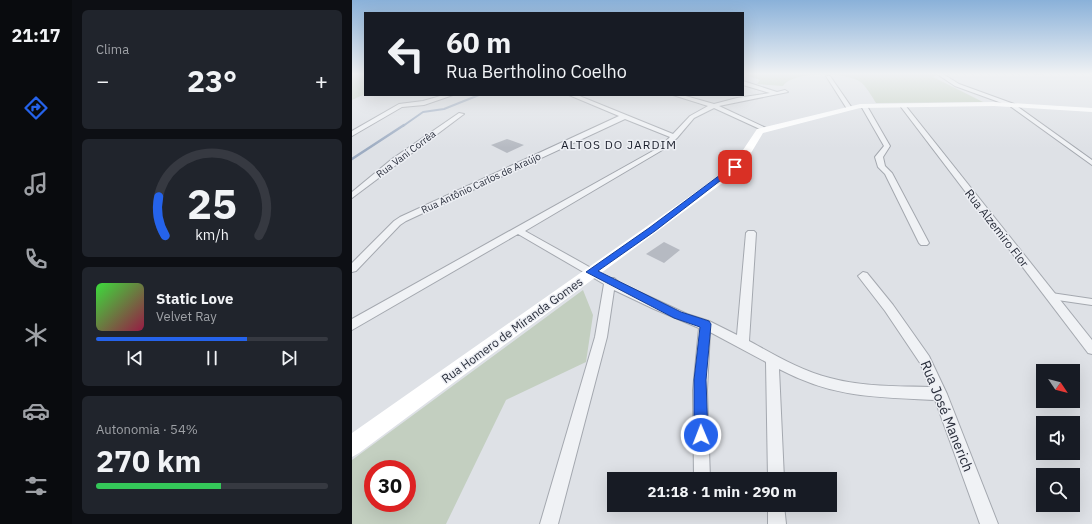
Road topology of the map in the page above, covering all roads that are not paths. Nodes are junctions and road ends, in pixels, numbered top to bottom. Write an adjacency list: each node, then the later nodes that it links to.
1 (439, 98): 16 (street)
2 (579, 98): 14 (street)
3 (688, 98): 10 (street)
4 (747, 98): 10 (street)
5 (843, 98): 11 (street)
6 (994, 98): 7 (street)
7 (1012, 105): 9 (street); 12 (street); 18 (street)
8 (864, 106): 9 (street); 11 (street); 22 (street)
9 (903, 106): 27 (street, Rua Alzemiro Flor)
10 (716, 107): 15 (street); 17 (street)
11 (849, 108): 15 (street)
12 (1092, 110)
13 (461, 114): 19 (street, Rua Vani Corrêa)
14 (623, 117): 17 (street); 23 (street, Rua Antônio Carlos de Araújo)
15 (764, 129): 24 (street, Rua Homero de Miranda Gomes)
16 (352, 134)
17 (675, 137): 20 (street)
18 (1092, 163)
19 (352, 196)
20 (517, 230): 24 (street); 30 (street)
21 (751, 233): 31 (street)
22 (924, 243)
23 (352, 268)
24 (591, 272): 26 (street); 35 (street, Rua Homero de Miranda Gomes)
25 (863, 276): 34 (street, Rua José Manerich)
26 (610, 281): 29 (street); 39 (street)
27 (1050, 296): 28 (lane); 32 (street, Rua Alzemiro Flor)
28 (1092, 302)
29 (705, 324): 31 (street); 36 (street)
30 (352, 325)
31 (743, 344): 33 (street)
32 (1092, 349)
33 (772, 361): 34 (street); 37 (street)
34 (940, 394): 41 (street, Rua José Manerich)
35 (352, 446)
36 (702, 472)
37 (776, 472)
38 (776, 512): 40 (street)
39 (549, 524)
40 (777, 524)
41 (989, 524)

